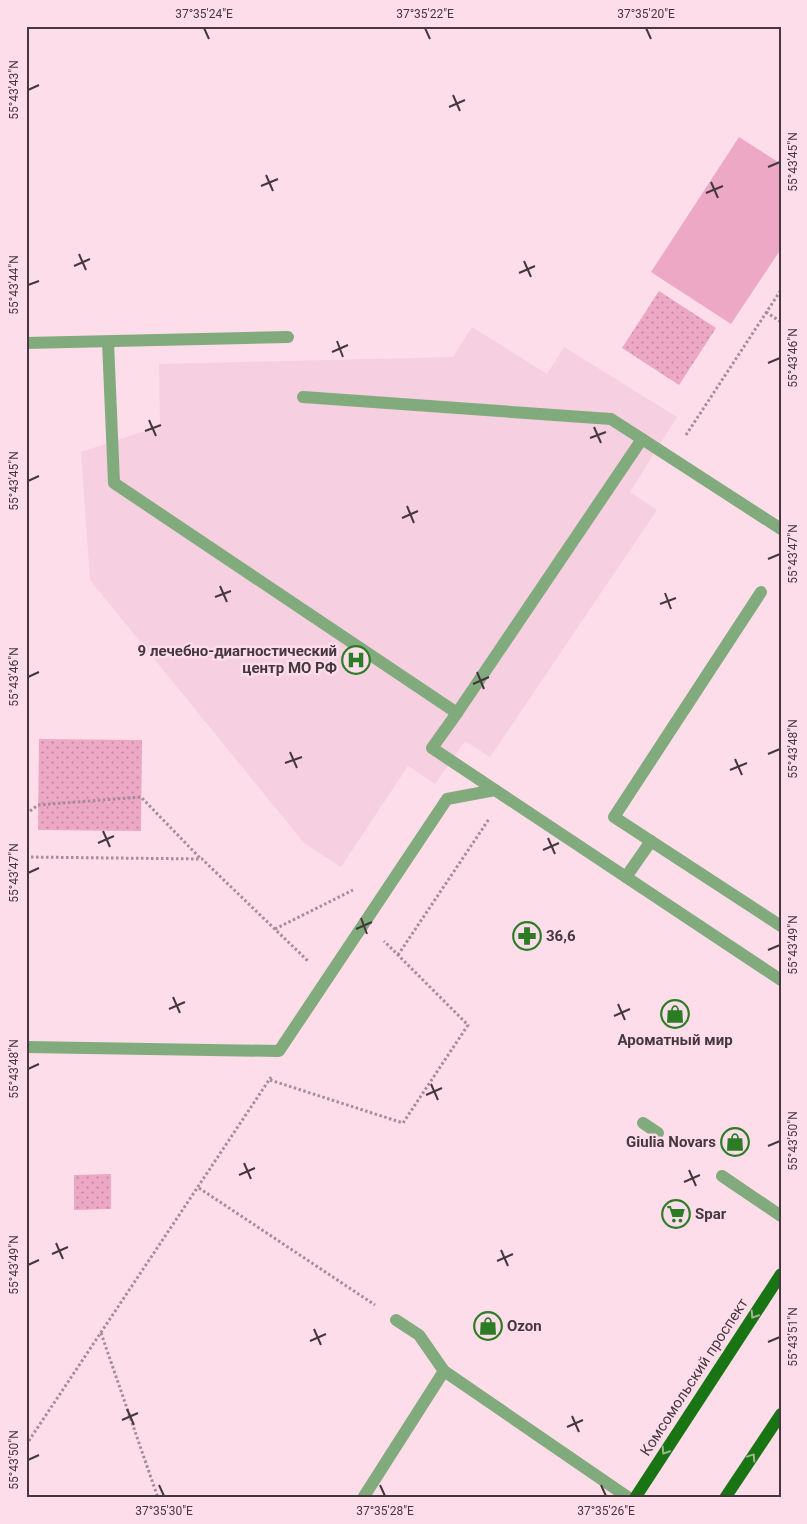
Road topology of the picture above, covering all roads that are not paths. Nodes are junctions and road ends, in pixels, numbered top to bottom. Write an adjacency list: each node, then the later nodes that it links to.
1 (288, 337): 2 (lane)
2 (108, 342): 3 (lane); 8 (lane)
3 (26, 343)
4 (304, 397): 5 (lane)
5 (642, 439): 6 (lane); 8 (lane)
6 (781, 529)
7 (761, 592): 10 (lane)
8 (456, 713): 9 (lane)
9 (500, 793): 11 (lane); 14 (lane)
10 (651, 841): 11 (lane); 12 (lane)
11 (626, 877): 13 (lane)
12 (781, 926)
13 (781, 980)
14 (26, 1047)
15 (643, 1123): 16 (lane)
16 (658, 1133)
17 (722, 1176): 18 (lane)
18 (781, 1216)
19 (781, 1274): 25 (main road, Комсомольский проспект, one-way to 25)
20 (396, 1320): 21 (lane)
21 (444, 1371): 23 (lane); 24 (lane)
22 (781, 1414): 26 (main road, one-way to 22)
23 (362, 1498)
24 (629, 1498)
25 (635, 1498)
26 (725, 1498)

